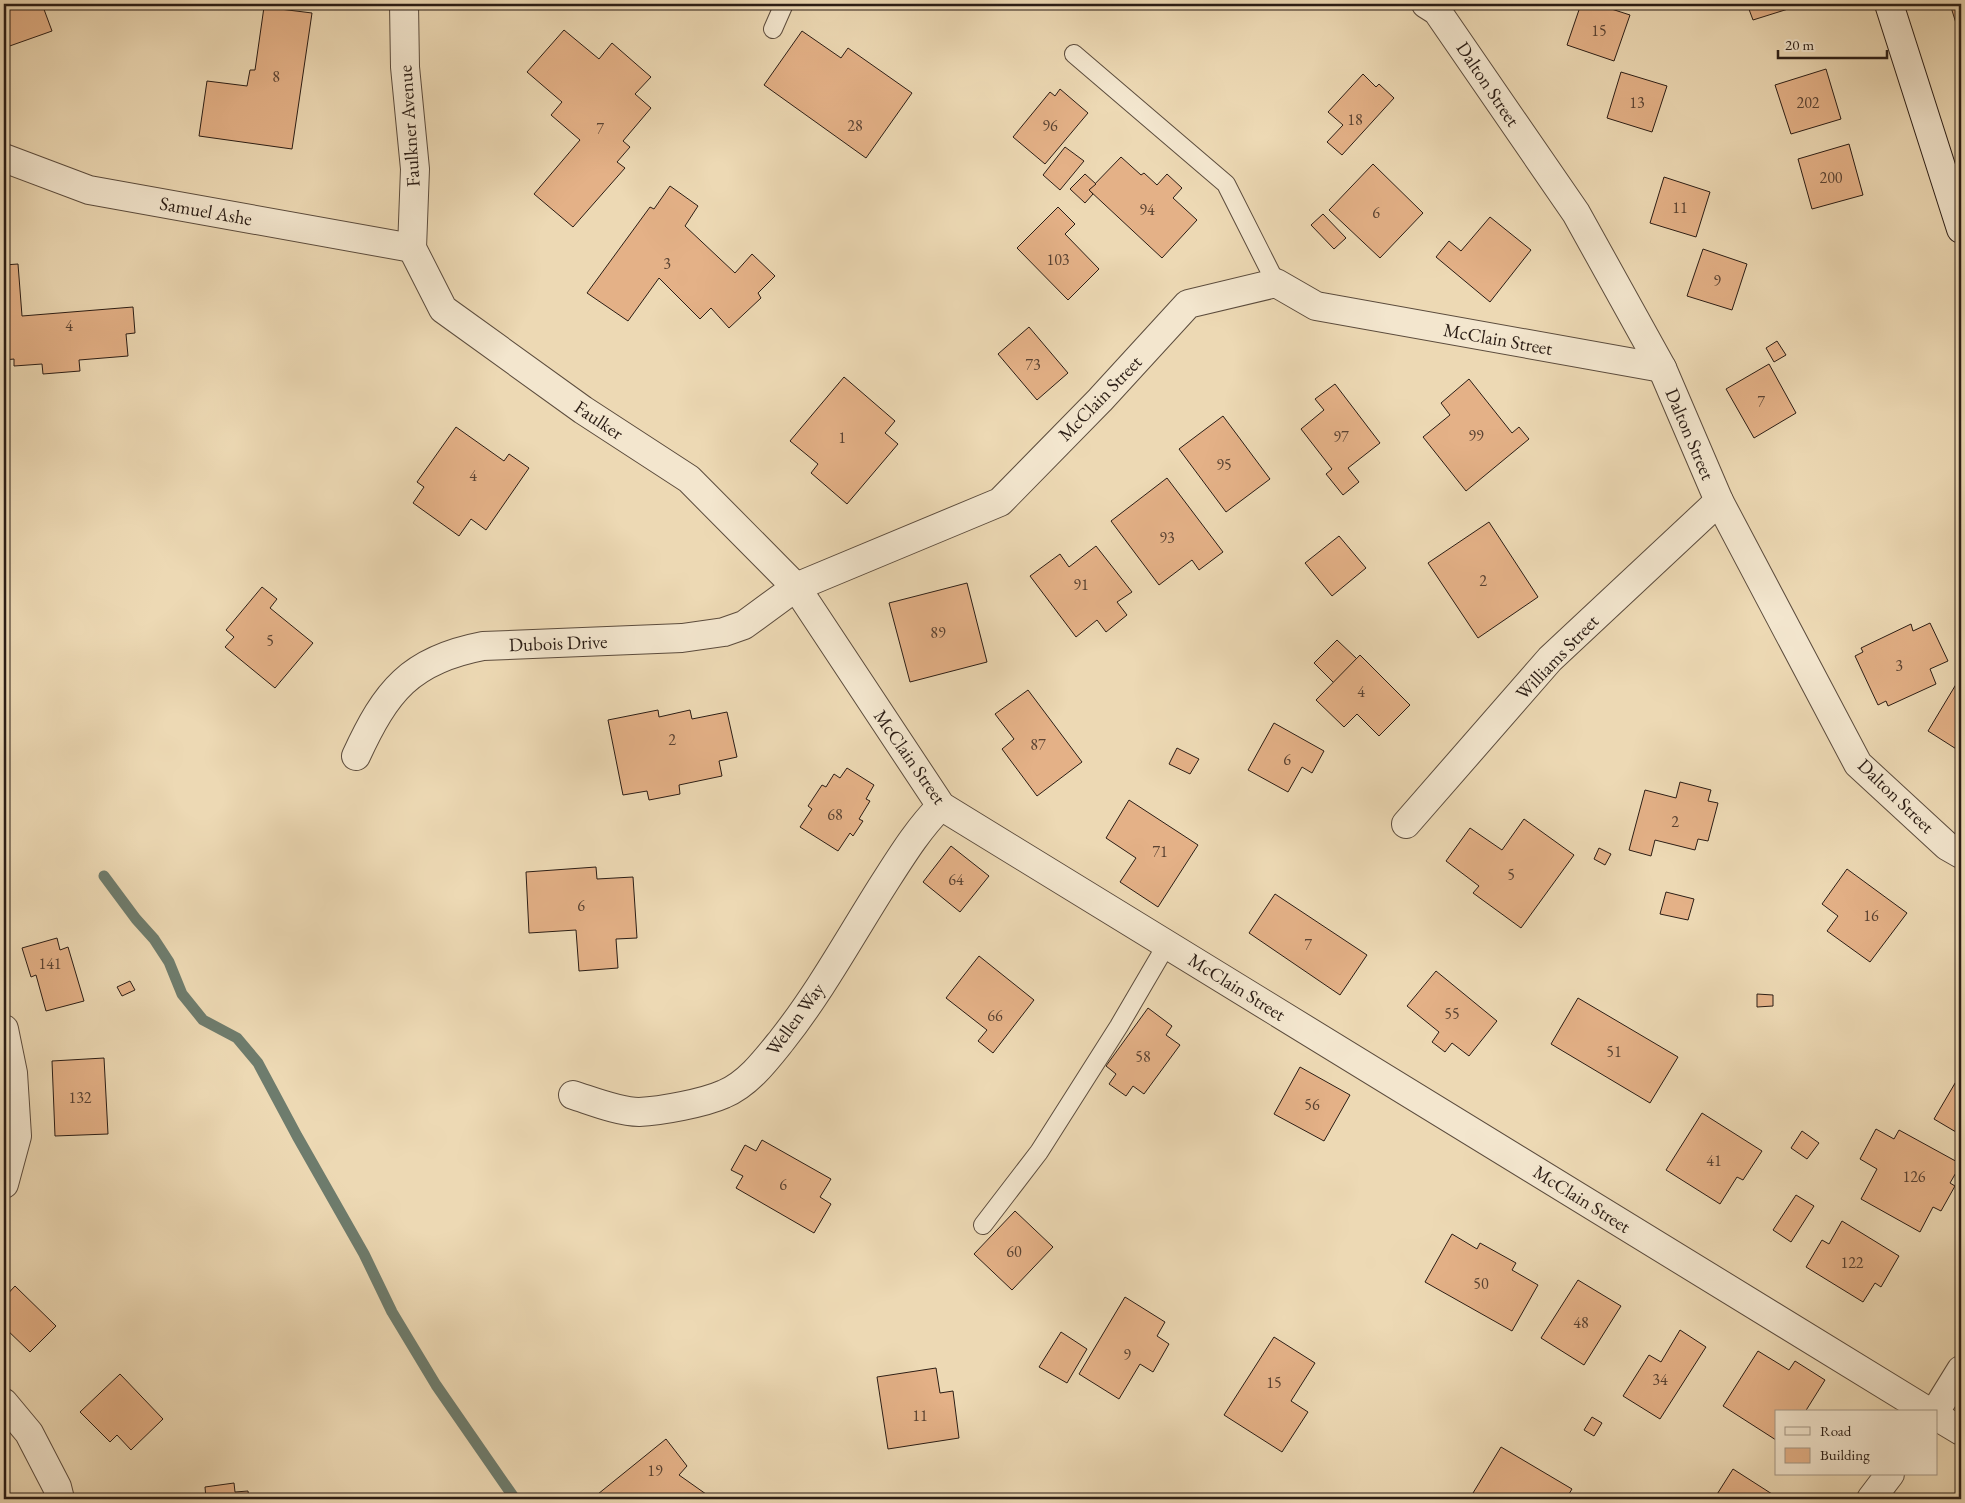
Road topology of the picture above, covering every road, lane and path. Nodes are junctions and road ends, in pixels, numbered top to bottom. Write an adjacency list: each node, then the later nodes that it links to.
1 (404, 4): 9 (street, Faulkner Avenue)
2 (784, 4): 5 (lane)
3 (1889, 4): 8 (street)
4 (1434, 6): 11 (street, Dalton Street)
5 (773, 29)
6 (1074, 54): 10 (lane)
7 (4, 158): 9 (street, Samuel Ashe)
8 (1961, 229)
9 (412, 248): 13 (street, Faulker)
10 (1276, 284): 11 (street, McClain Street); 13 (street, McClain Street)
11 (1662, 368): 12 (street, Dalton Street)
12 (1719, 501): 16 (street, Williams Street); 17 (street, Dalton Street)
13 (796, 587): 14 (street, Dubois Drive); 15 (street, McClain Street)
14 (356, 756)
15 (941, 806): 18 (street, McClain Street); 20 (street, Wellen Way)
16 (1406, 824)
17 (1961, 854)
18 (1166, 944): 22 (lane); 25 (street, McClain Street)
19 (4, 1028): 21 (street)
20 (573, 1095)
21 (4, 1184)
22 (983, 1225)
23 (1961, 1370): 26 (street)
24 (4, 1403): 30 (street)
25 (1926, 1410)
26 (1936, 1410)
27 (1938, 1417): 28 (street)
28 (1961, 1431)
29 (1888, 1476): 31 (street)
30 (60, 1499)
31 (1871, 1499)

